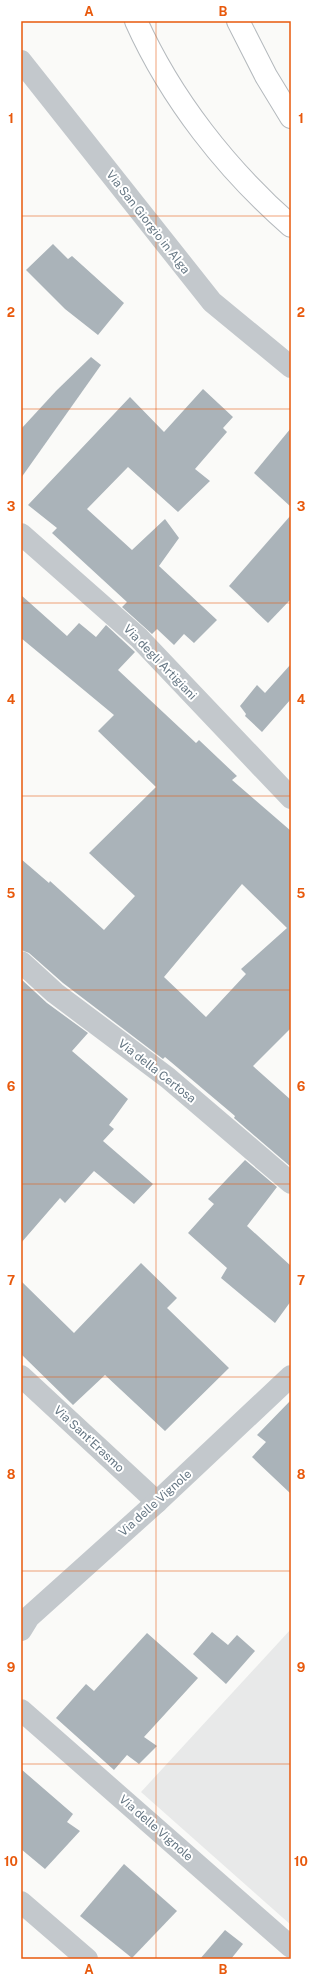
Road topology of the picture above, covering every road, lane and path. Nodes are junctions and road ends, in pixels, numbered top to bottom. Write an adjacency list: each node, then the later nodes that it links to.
1 (136, 21): 5 (highway)
2 (238, 21): 4 (highway)
3 (21, 61): 6 (street, Via San Giorgio in Alga)
4 (291, 117)
5 (291, 226)
6 (291, 367)
7 (21, 534): 8 (street, Via degli Artigiani)
8 (291, 798)
9 (21, 962): 10 (street, Via della Certosa)
10 (291, 1183)
11 (21, 1376): 13 (street, Via Sant'Erasmo)
12 (291, 1376): 13 (street, Via delle Vignole)
13 (157, 1502): 14 (street, Via delle Vignole)
14 (21, 1630)
15 (21, 1710): 17 (street, Via delle Vignole)
16 (21, 1902): 18 (street)
17 (291, 1947)
18 (87, 1959)

